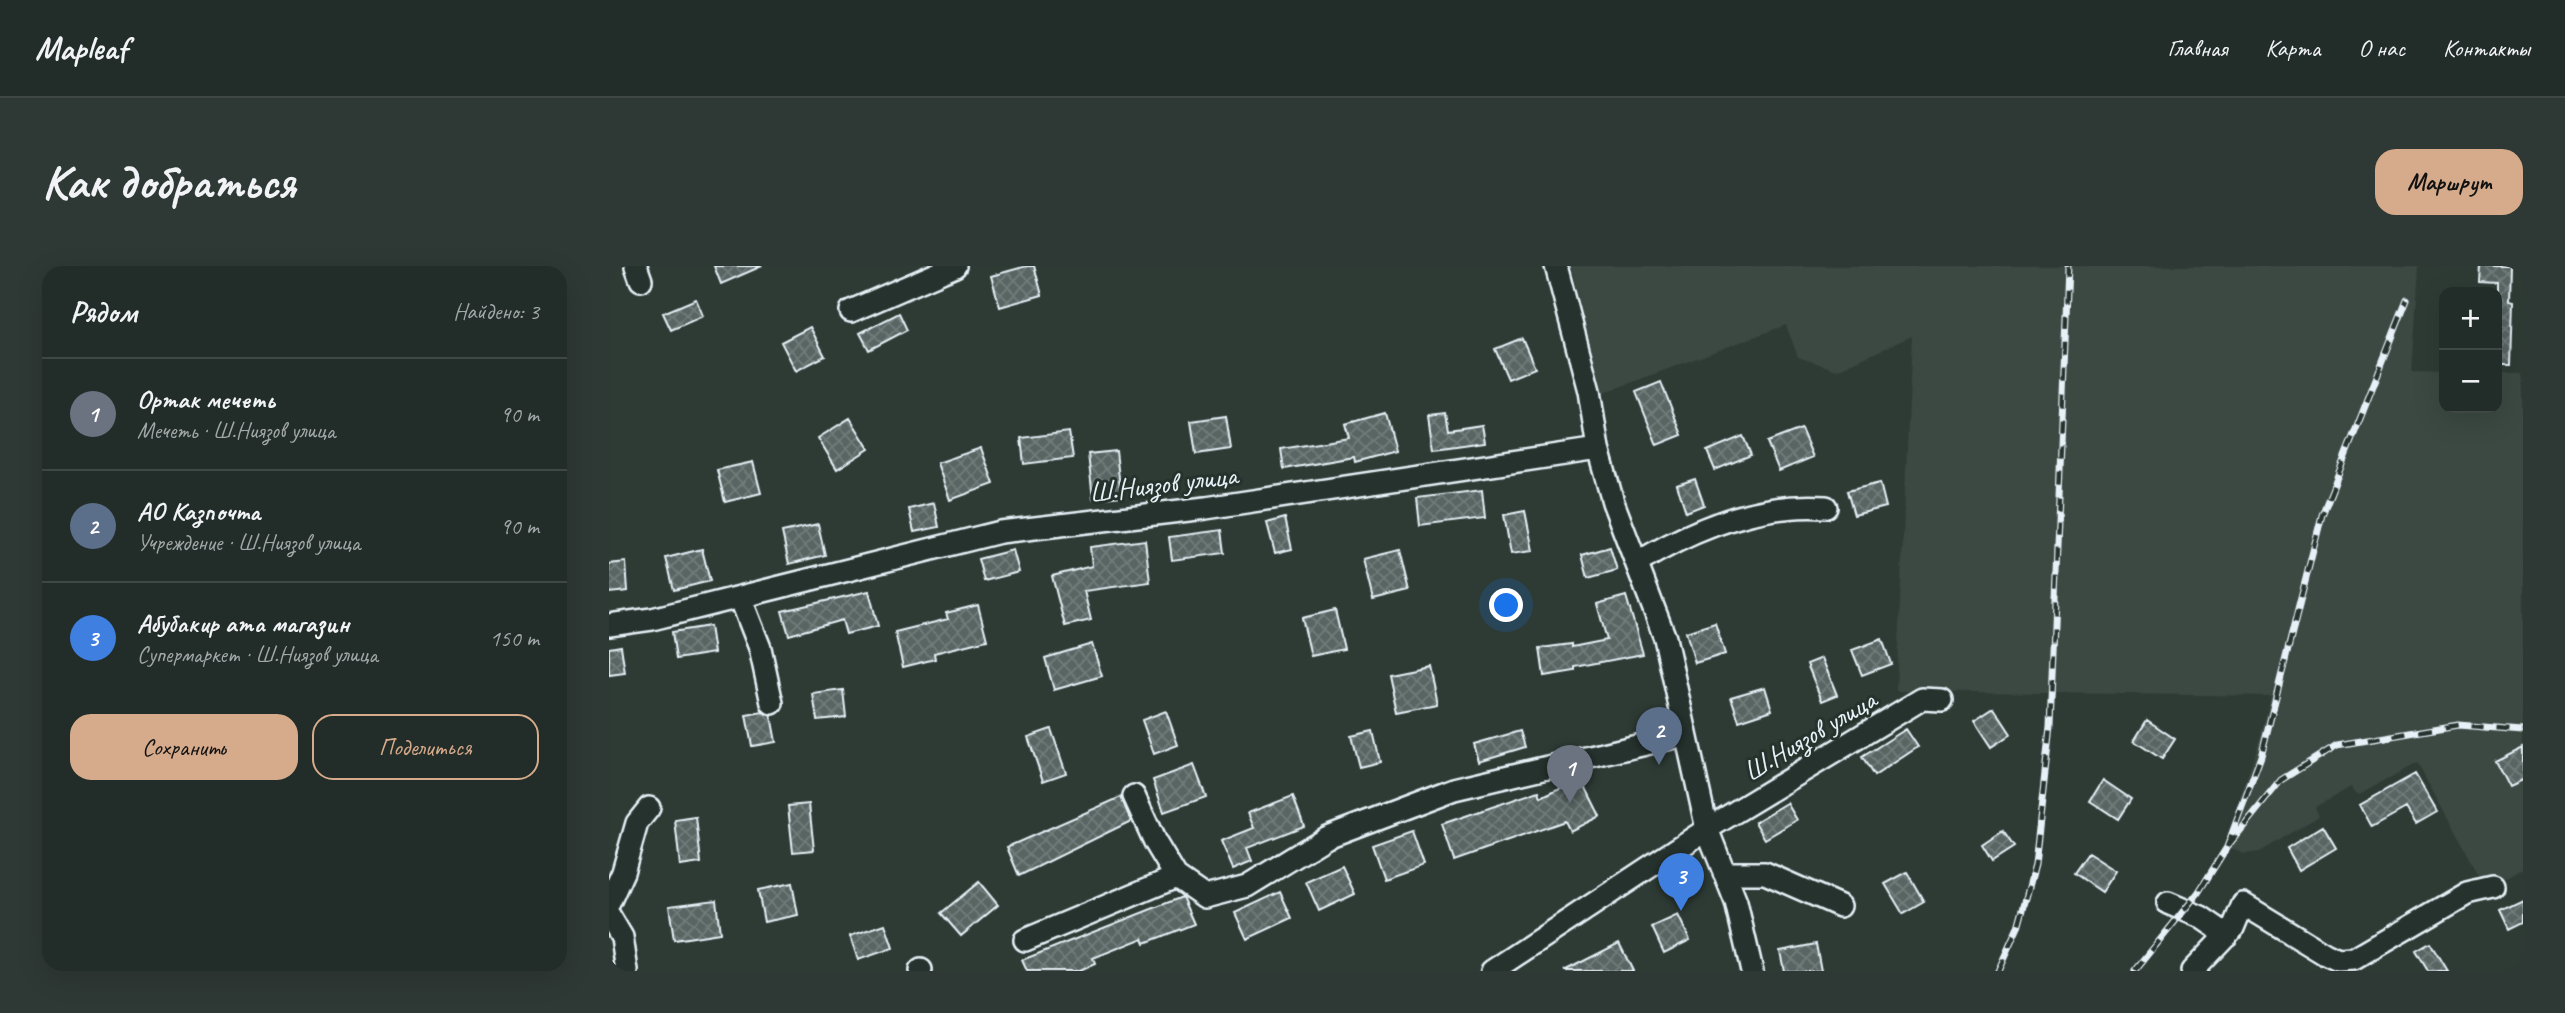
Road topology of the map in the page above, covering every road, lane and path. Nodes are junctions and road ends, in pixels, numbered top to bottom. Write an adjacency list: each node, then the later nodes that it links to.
1 (955, 266): 3 (street)
2 (1556, 266): 4 (street)
3 (851, 311)
4 (1598, 449): 6 (street); 7 (street, Ш.Ниязов улица)
5 (1826, 508): 6 (street)
6 (1637, 563): 11 (street)
7 (740, 597): 8 (street, Ш.Ниязов улица); 10 (street)
8 (609, 625)
9 (1942, 700): 14 (street, Ш.Ниязов улица)
10 (772, 703)
11 (1684, 735): 14 (street); 16 (street)
12 (1134, 796): 16 (street)
13 (649, 808): 18 (street)
14 (1707, 828): 15 (street); 25 (street, Ш.Ниязов улица)
15 (1724, 873): 20 (street); 26 (street)
16 (1176, 877): 23 (street)
17 (2493, 887): 22 (street)
18 (609, 903)
19 (2168, 903): 22 (street)
20 (1840, 906)
21 (609, 915): 24 (street)
22 (2227, 935): 27 (street)
23 (1025, 940)
24 (628, 971)
25 (1492, 971)
26 (1752, 971)
27 (2192, 971)

